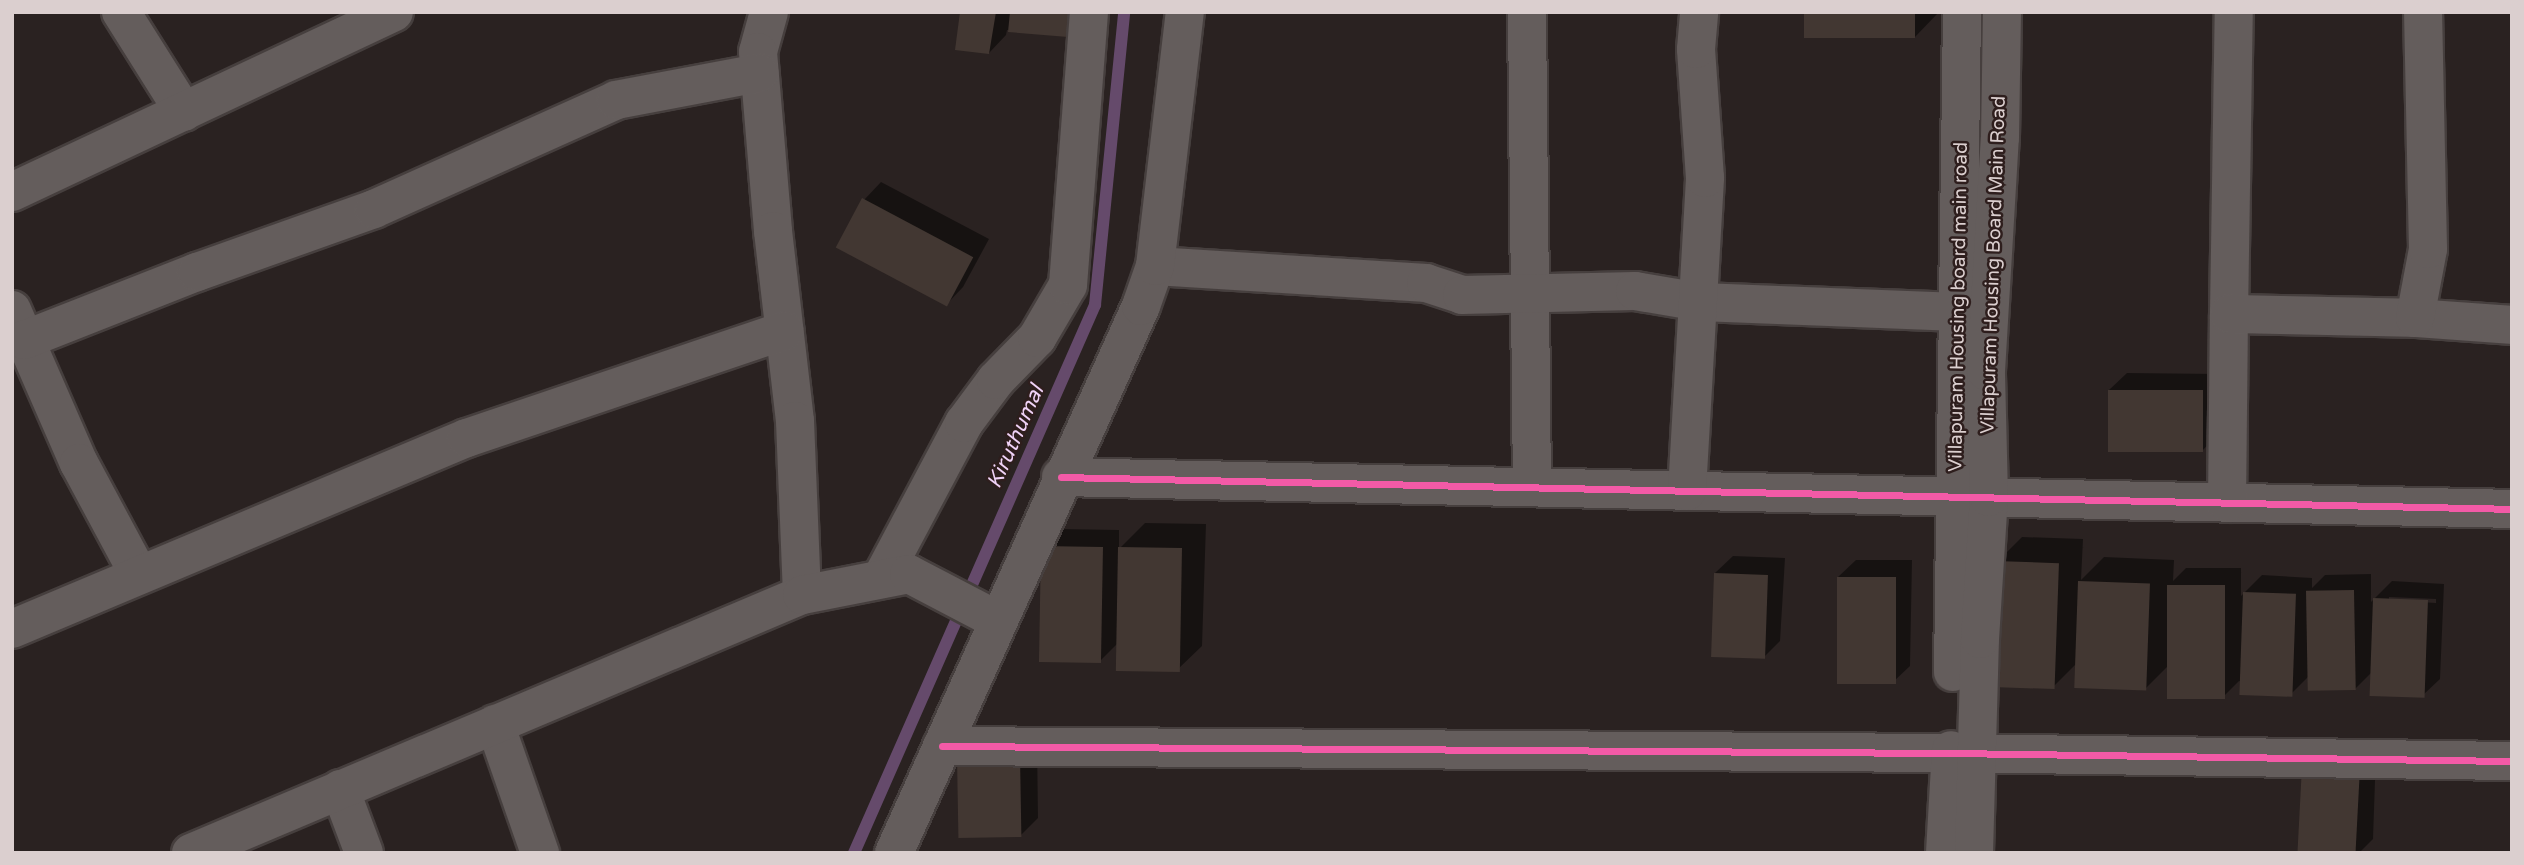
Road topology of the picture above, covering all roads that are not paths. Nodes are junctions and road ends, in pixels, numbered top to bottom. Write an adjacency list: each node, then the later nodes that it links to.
1 (121, 12): 13 (street)
2 (394, 12): 13 (street)
3 (769, 12): 12 (street)
4 (1089, 12): 31 (street)
5 (1185, 12): 15 (street)
6 (1527, 12): 16 (street)
7 (1699, 12): 17 (street)
8 (1962, 12): 18 (street, Villapuram Housing board main road)
9 (2002, 12): 27 (street, Villapuram Housing Board Main Road)
10 (2234, 12): 19 (street)
11 (2423, 12): 20 (street)
12 (759, 73): 21 (street); 23 (street)
13 (184, 112): 14 (street)
14 (12, 192)
15 (1155, 266): 16 (street); 24 (street)
16 (1530, 291): 17 (street); 25 (street)
17 (1700, 302): 18 (street); 26 (street)
18 (1959, 312): 27 (street, Villapuram Housing board main road)
19 (2229, 314): 20 (street); 28 (street)
20 (2415, 318): 22 (street)
21 (18, 325): 30 (street)
22 (2512, 325)
23 (784, 331): 30 (street); 32 (street)
24 (1061, 477): 25 (street); 33 (street)
25 (1532, 487): 26 (street)
26 (1687, 491): 27 (street)
27 (1973, 497): 28 (street); 37 (street, Villapuram Housing Board Main Road)
28 (2227, 503): 29 (street)
29 (2512, 509)
30 (139, 575): 34 (street)
31 (895, 577): 32 (street); 33 (street)
32 (802, 594): 35 (street)
33 (988, 616): 36 (street)
34 (12, 629)
35 (495, 724): 39 (street); 42 (street)
36 (942, 746): 37 (street); 43 (street)
37 (1964, 753): 38 (street); 44 (street); 45 (street, Villapuram Housing Board Main Road)
38 (2512, 761)
39 (341, 789): 40 (street); 41 (street)
40 (191, 853)
41 (364, 853)
42 (540, 853)
43 (894, 853)
44 (1945, 853)
45 (1974, 853)

